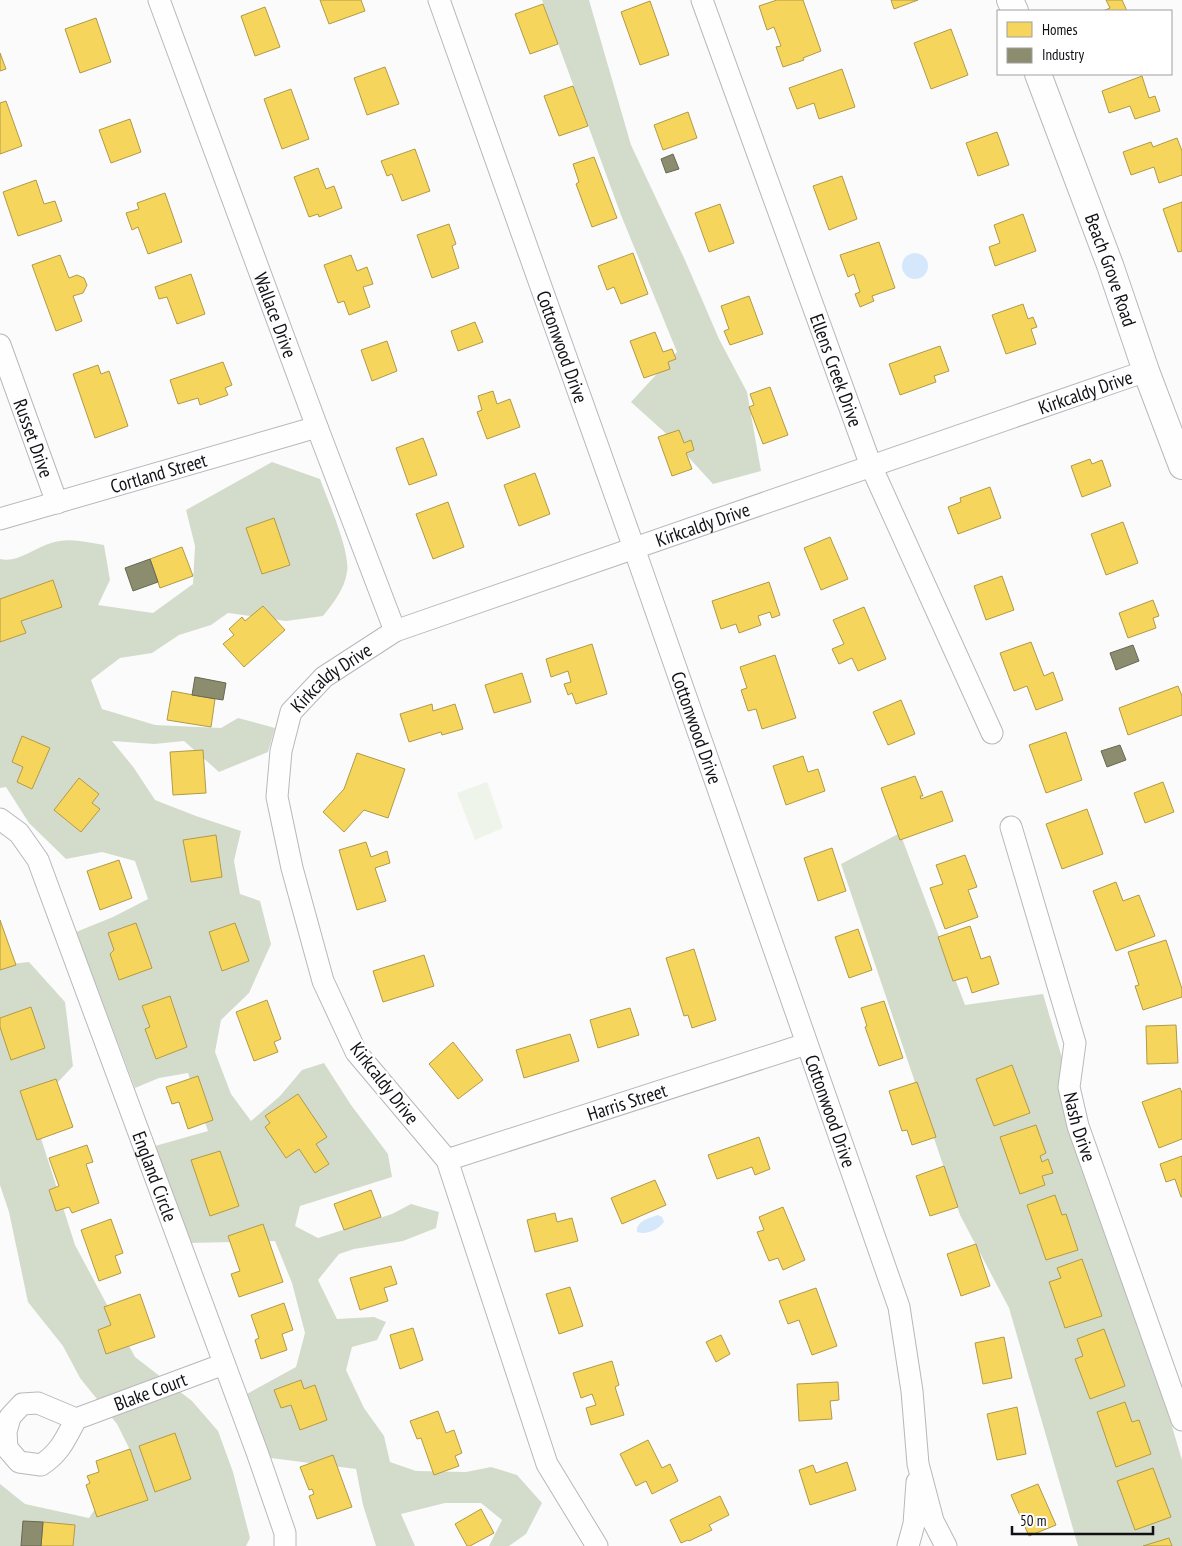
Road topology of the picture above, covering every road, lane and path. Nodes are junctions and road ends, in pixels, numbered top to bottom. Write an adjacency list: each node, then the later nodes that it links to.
1 (159, 0): 7 (street, Wallace Drive)
2 (439, 0): 12 (street, Cottonwood Drive)
3 (702, 0): 8 (street, Ellens Creek Drive)
4 (1038, 75): 6 (street, Beach Grove Road)
5 (0, 345): 10 (street, Russet Drive)
6 (1146, 371): 8 (street, Kirkcaldy Drive); 9 (street, Beach Grove Road)
7 (317, 427): 10 (street, Cortland Street); 13 (street, Wallace Drive)
8 (871, 466): 12 (street, Kirkcaldy Drive); 14 (street, Ellens Creek Drive)
9 (1182, 466)
10 (57, 503): 11 (street, Cortland Street)
11 (0, 519)
12 (634, 548): 13 (street, Kirkcaldy Drive); 17 (street, Cottonwood Drive)
13 (395, 631): 18 (street, Kirkcaldy Drive)
14 (992, 733)
15 (0, 819): 19 (street, England Circle)
16 (1011, 827): 21 (street, Nash Drive)
17 (806, 1044): 18 (street, Harris Street); 22 (street, Cottonwood Drive)
18 (447, 1160): 24 (street, Kirkcaldy Drive)
19 (224, 1364): 20 (street, Blake Court); 23 (street, England Circle)
20 (76, 1419)
21 (1182, 1420)
22 (918, 1464): 25 (street, Cottonwood Drive); 26 (street, Cottonwood Drive)
23 (285, 1546)
24 (597, 1546)
25 (908, 1546)
26 (946, 1546)

